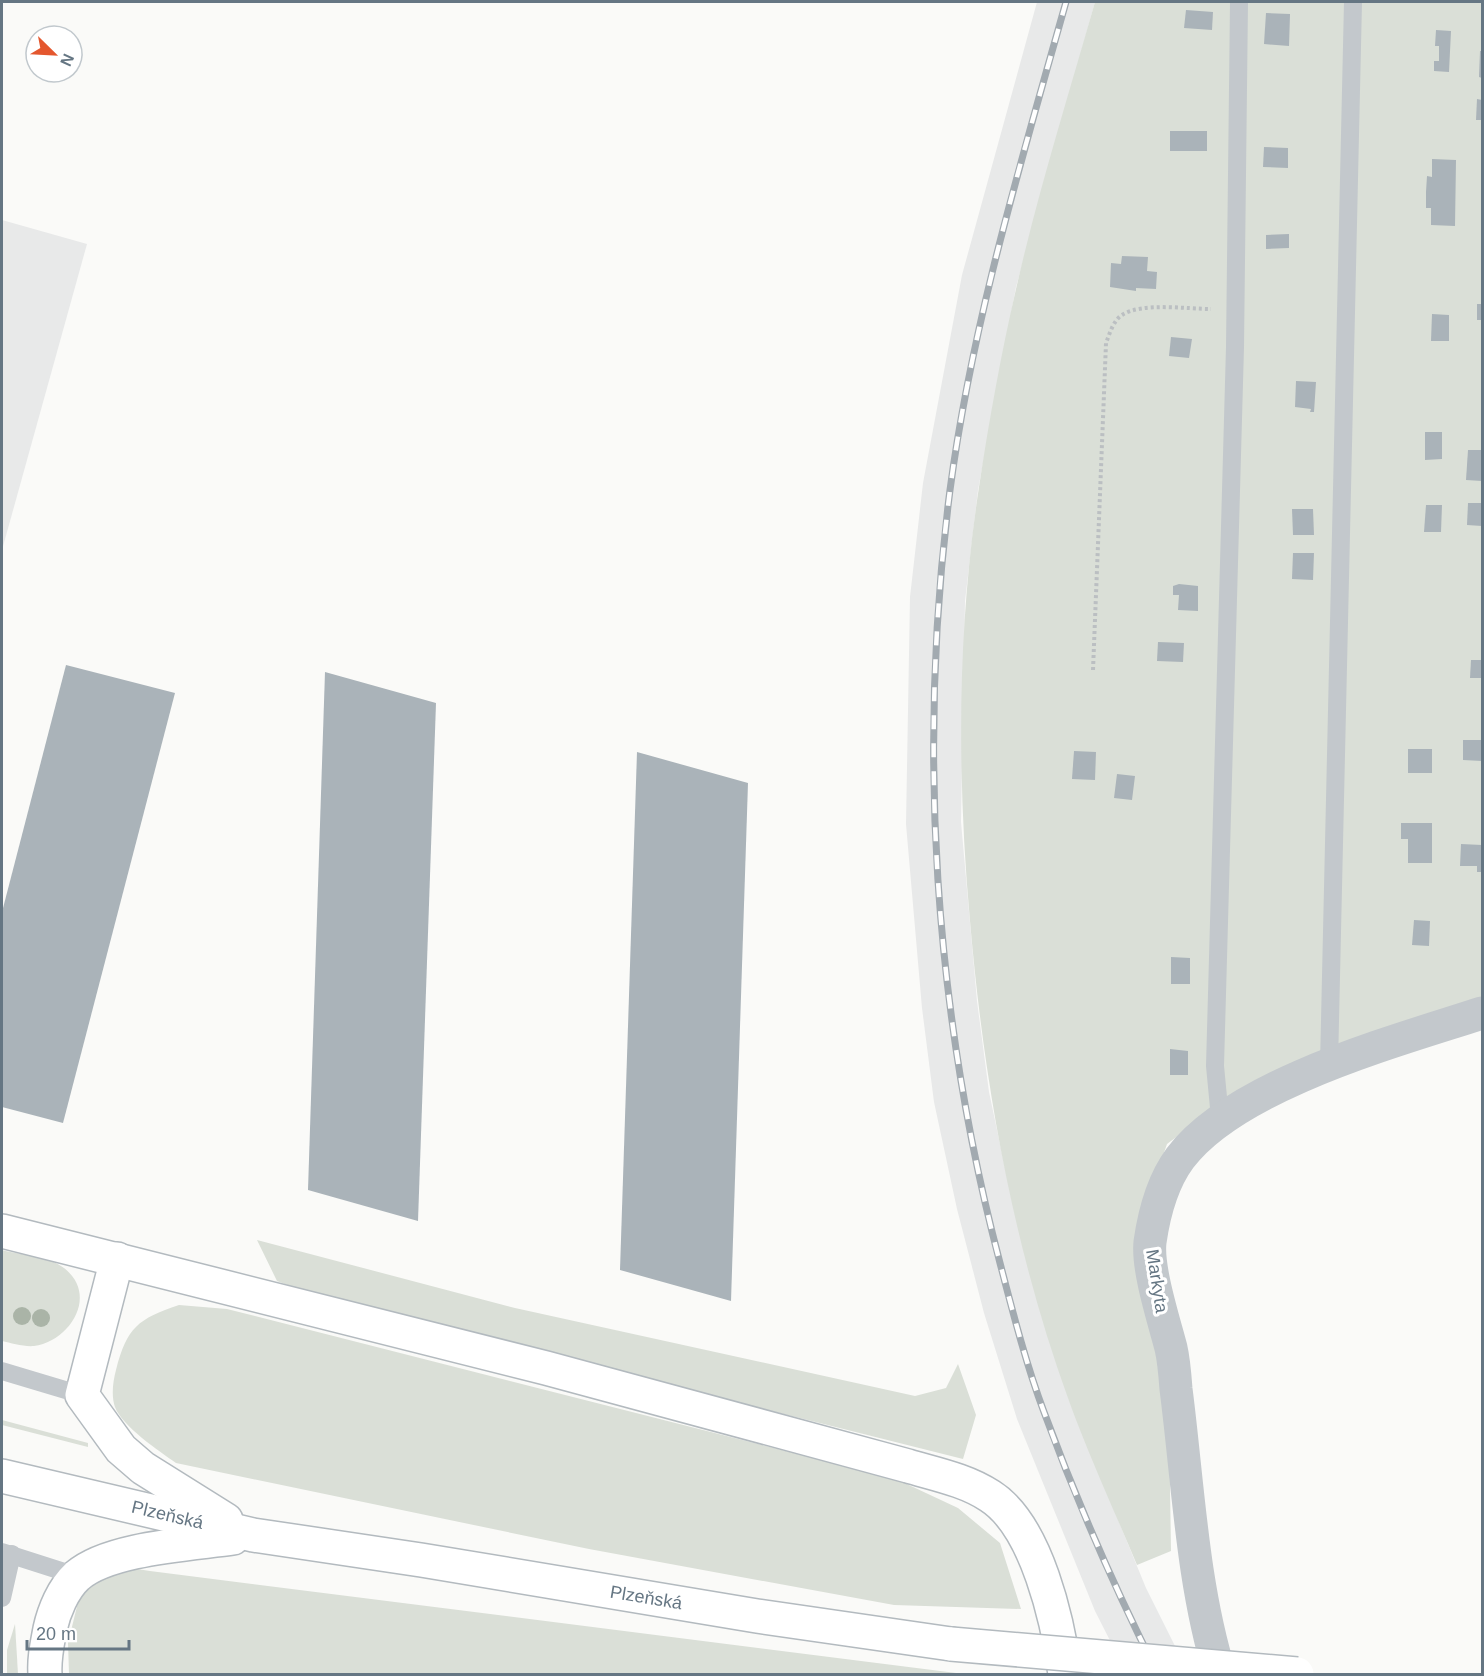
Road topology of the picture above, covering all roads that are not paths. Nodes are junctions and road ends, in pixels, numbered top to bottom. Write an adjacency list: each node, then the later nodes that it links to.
1 (1239, 2): 5 (lane)
2 (1353, 2): 4 (lane)
3 (1482, 1013): 4 (street, Markyta)
4 (1329, 1065): 5 (street, Markyta)
5 (1220, 1118): 17 (street, Markyta)
6 (2, 1231): 7 (main road)
7 (117, 1258): 9 (main road); 16 (main road)
8 (2, 1371): 9 (lane)
9 (82, 1395): 11 (main road)
10 (2, 1476): 11 (main road, Plzeňská)
11 (253, 1535): 13 (main road); 18 (main road, Plzeňská, bridge)
12 (7, 1553): 13 (lane); 14 (lane)
13 (77, 1576): 15 (main road)
14 (2, 1598)
15 (45, 1674)
16 (1065, 1674)
17 (1220, 1674)
18 (1297, 1674)

